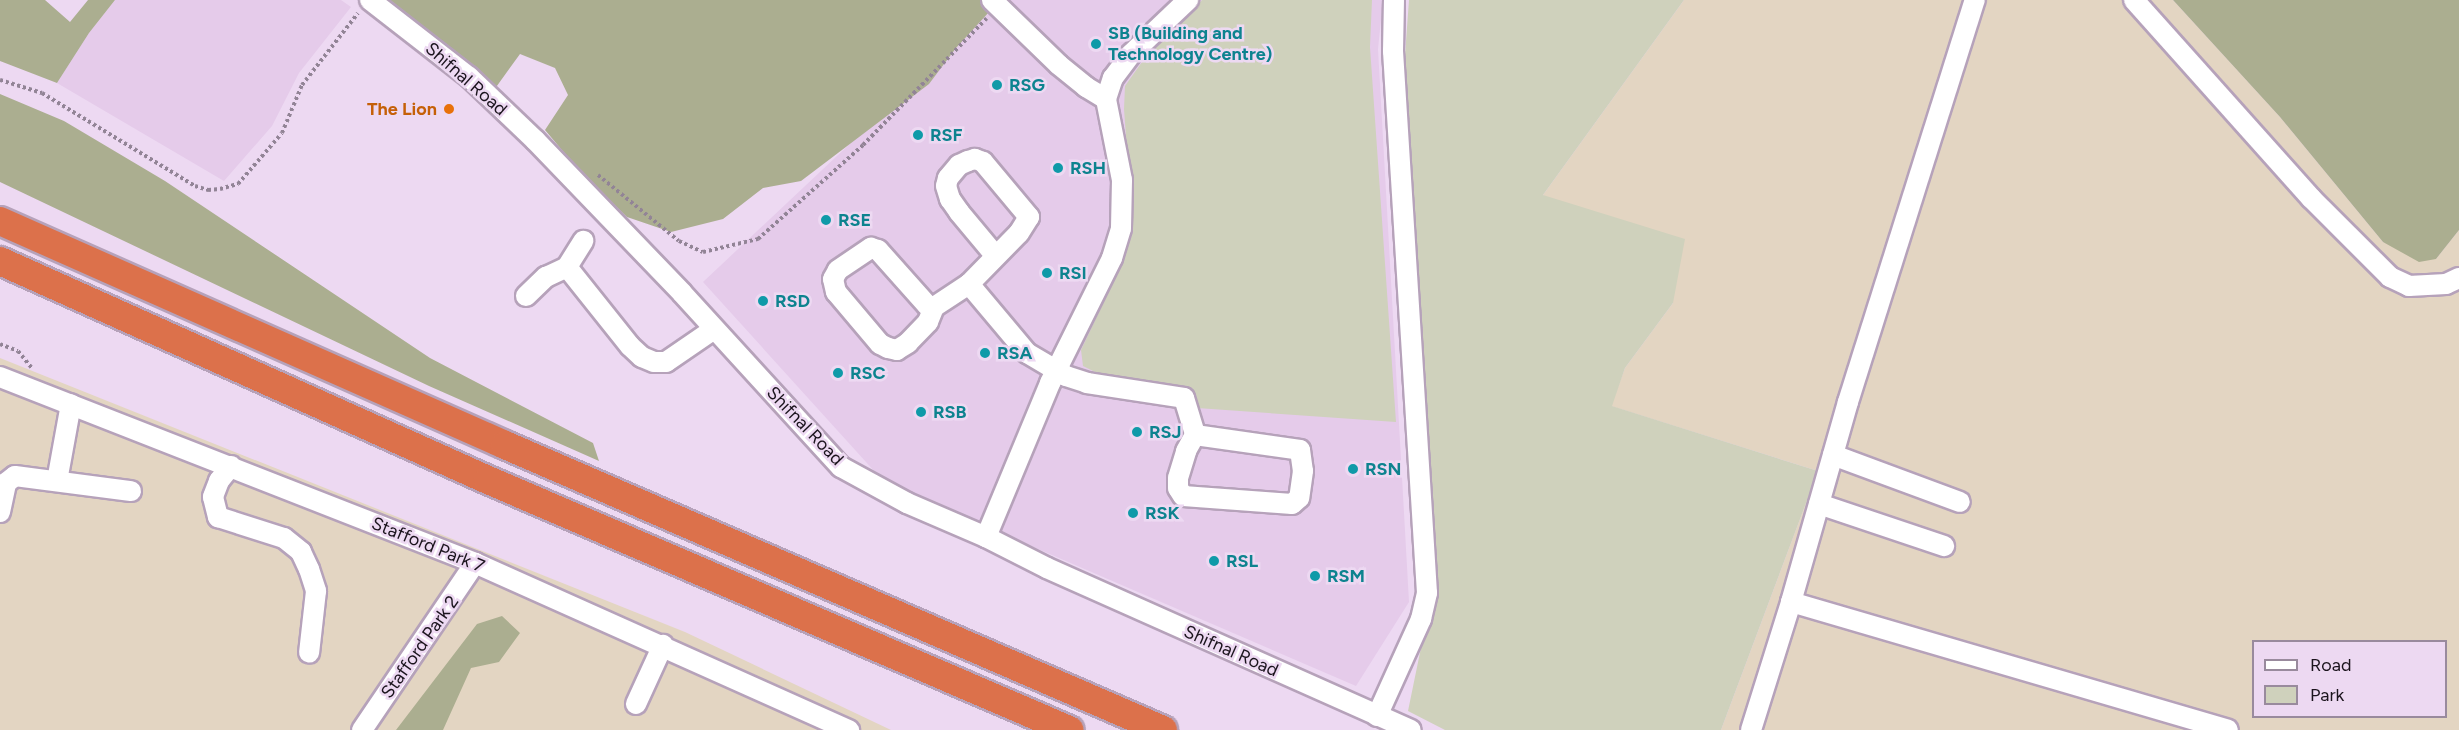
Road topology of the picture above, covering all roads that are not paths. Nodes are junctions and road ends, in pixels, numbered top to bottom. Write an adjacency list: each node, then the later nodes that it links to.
1 (1188, 0): 7 (street)
2 (1394, 0): 36 (street)
3 (1975, 0): 22 (street)
4 (2134, 0): 13 (street)
5 (366, 3): 17 (street, Shifnal Road)
6 (994, 3): 7 (street)
7 (1106, 99): 18 (street)
8 (0, 221): 41 (highway)
9 (583, 241): 12 (street)
10 (995, 255): 10 (street); 14 (street)
11 (0, 261): 40 (highway)
12 (567, 267): 15 (street); 17 (street)
13 (2459, 278)
14 (969, 284): 16 (street); 18 (street)
15 (526, 296)
16 (933, 307): 16 (street)
17 (714, 329): 29 (street, Shifnal Road)
18 (1057, 370): 21 (street); 29 (street)
19 (0, 377): 20 (street, Stafford Park 7)
20 (71, 404): 23 (street, Stafford Park 7); 24 (street)
21 (1195, 435): 21 (street)
22 (1833, 455): 26 (street); 27 (street)
23 (231, 466): 31 (street, Stafford Park 7); 34 (street)
24 (57, 482): 25 (street); 28 (street)
25 (131, 491)
26 (1960, 502)
27 (1819, 504): 30 (street); 32 (street)
28 (0, 512)
29 (986, 537): 36 (street, Shifnal Road)
30 (1944, 546)
31 (475, 563): 33 (street, Stafford Park 7); 38 (street, Stafford Park 2)
32 (1791, 602): 43 (street); 44 (street)
33 (663, 645): 35 (street); 37 (street, Stafford Park 7)
34 (309, 653)
35 (636, 704)
36 (1377, 716): 42 (street, Shifnal Road)
37 (821, 724): 39 (street, Stafford Park 7)
38 (362, 730)
39 (849, 730)
40 (1069, 730)
41 (1163, 730)
42 (1411, 730)
43 (1751, 730)
44 (2228, 730)

